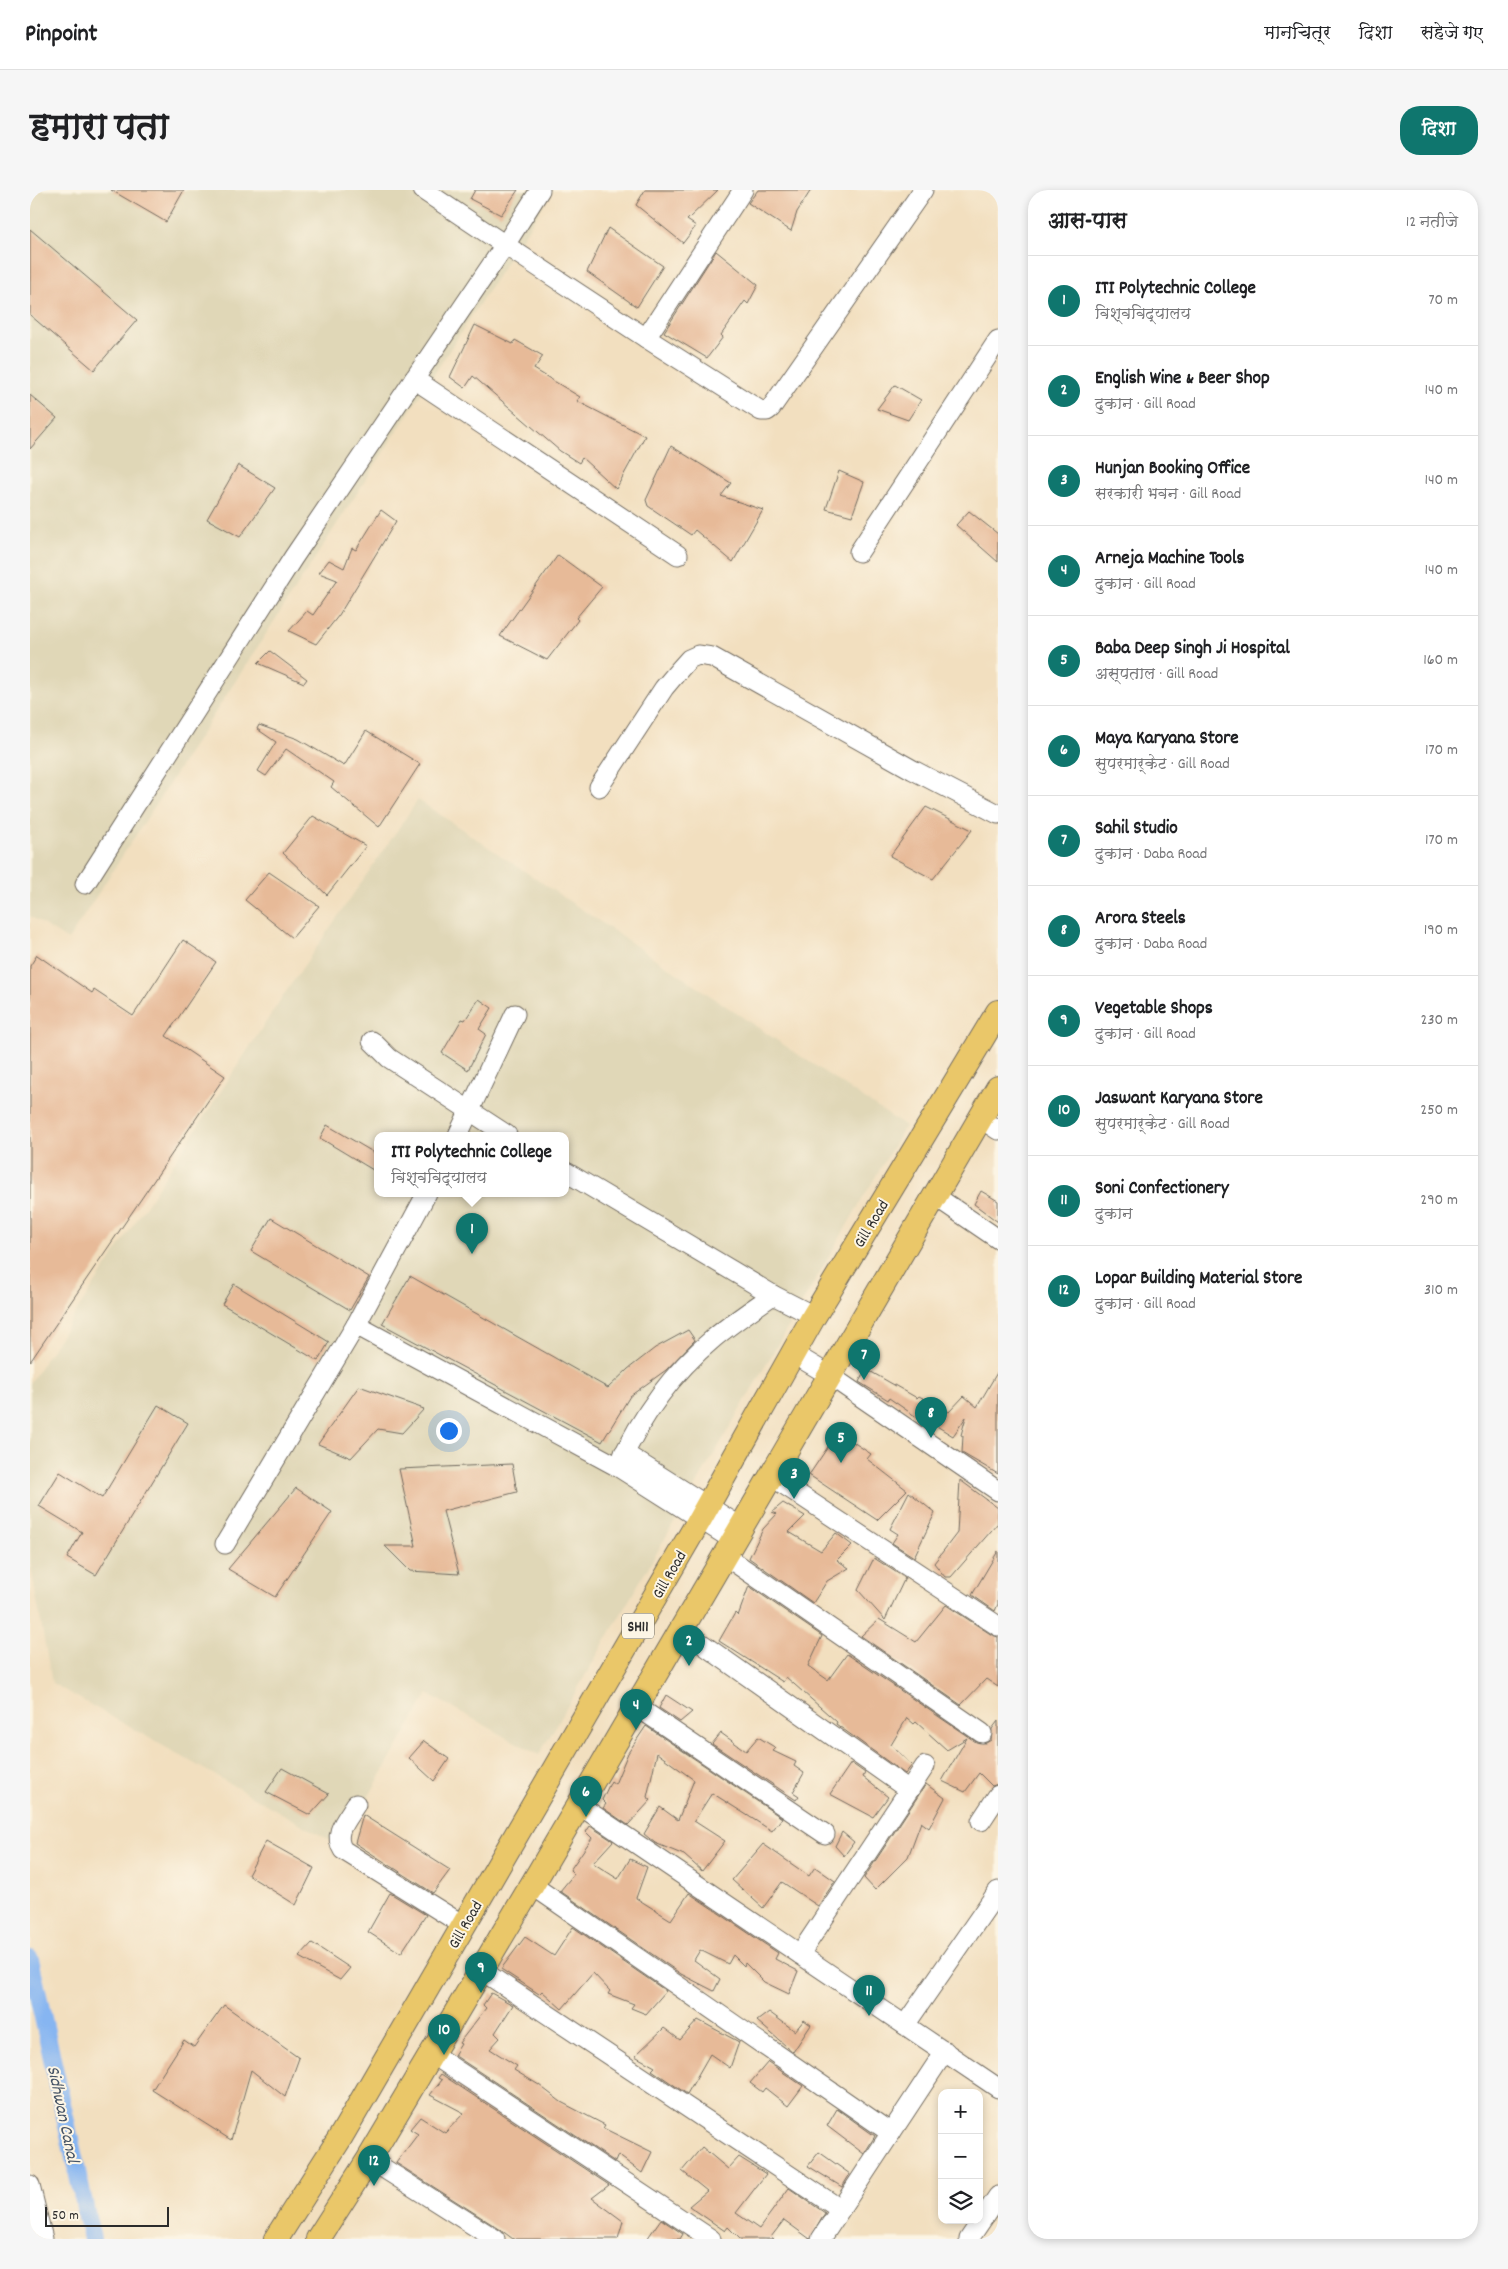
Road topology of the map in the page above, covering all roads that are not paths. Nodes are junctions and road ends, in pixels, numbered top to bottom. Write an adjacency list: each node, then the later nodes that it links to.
1 (423, 190): 5 (street)
2 (540, 190): 5 (street)
3 (743, 190): 6 (street)
4 (923, 190): 6 (street)
5 (505, 245): 6 (street); 8 (street)
6 (646, 338)
7 (998, 340): 9 (street)
8 (414, 379): 10 (street); 13 (street)
9 (859, 552)
10 (678, 555)
11 (599, 787): 12 (street)
12 (998, 814)
13 (85, 884)
14 (998, 1012): 27 (main road, Gill Road / SH11)
15 (514, 1014): 18 (street)
16 (372, 1040): 18 (street)
17 (998, 1088): 19 (main road, SH11)
18 (470, 1113): 20 (street); 21 (street)
19 (989, 1124): 23 (main road, SH11)
20 (460, 1132)
21 (501, 1132)
22 (569, 1174): 26 (street)
23 (935, 1196): 25 (street); 30 (main road, SH11)
24 (425, 1197): 28 (street)
25 (998, 1239)
26 (772, 1295): 27 (street); 31 (street)
27 (814, 1316): 29 (main road, Gill Road / SH11)
28 (356, 1324): 31 (street); 36 (street)
29 (792, 1353): 30 (street); 34 (main road, Gill Road / SH11)
30 (829, 1375): 32 (main road, SH11); 33 (street)
31 (621, 1460): 34 (street)
32 (771, 1476): 35 (main road, SH11); 37 (street)
33 (998, 1491)
34 (704, 1512): 35 (street); 50 (main road, Gill Road / SH11)
35 (733, 1541): 38 (main road, SH11); 40 (street)
36 (225, 1544)
37 (998, 1626)
38 (681, 1629): 39 (main road, SH11); 42 (street)
39 (636, 1706): 45 (main road, SH11); 47 (street)
40 (982, 1733)
41 (925, 1766): 42 (street)
42 (909, 1790): 51 (street)
43 (998, 1795): 46 (street)
44 (356, 1804): 50 (street)
45 (578, 1805): 48 (main road, SH11); 51 (street)
46 (981, 1821)
47 (825, 1834)
48 (532, 1884): 52 (main road, SH11); 57 (street)
49 (998, 1891): 53 (street)
50 (463, 1925): 63 (main road, Gill Road / SH11)
51 (800, 1954): 53 (street)
52 (482, 1970): 55 (main road, SH11); 61 (street)
53 (905, 2025): 54 (street)
54 (944, 2052): 56 (street); 57 (street)
55 (432, 2054): 58 (main road, SH11); 66 (street)
56 (996, 2081)
57 (890, 2133): 61 (street)
58 (369, 2159): 64 (main road, SH11); 65 (street)
59 (30, 2185): 62 (street)
60 (998, 2196): 68 (street)
61 (840, 2209): 67 (street)
62 (43, 2239)
63 (276, 2239)
64 (318, 2239)
65 (495, 2239)
66 (711, 2239)
67 (821, 2239)
68 (969, 2239)

